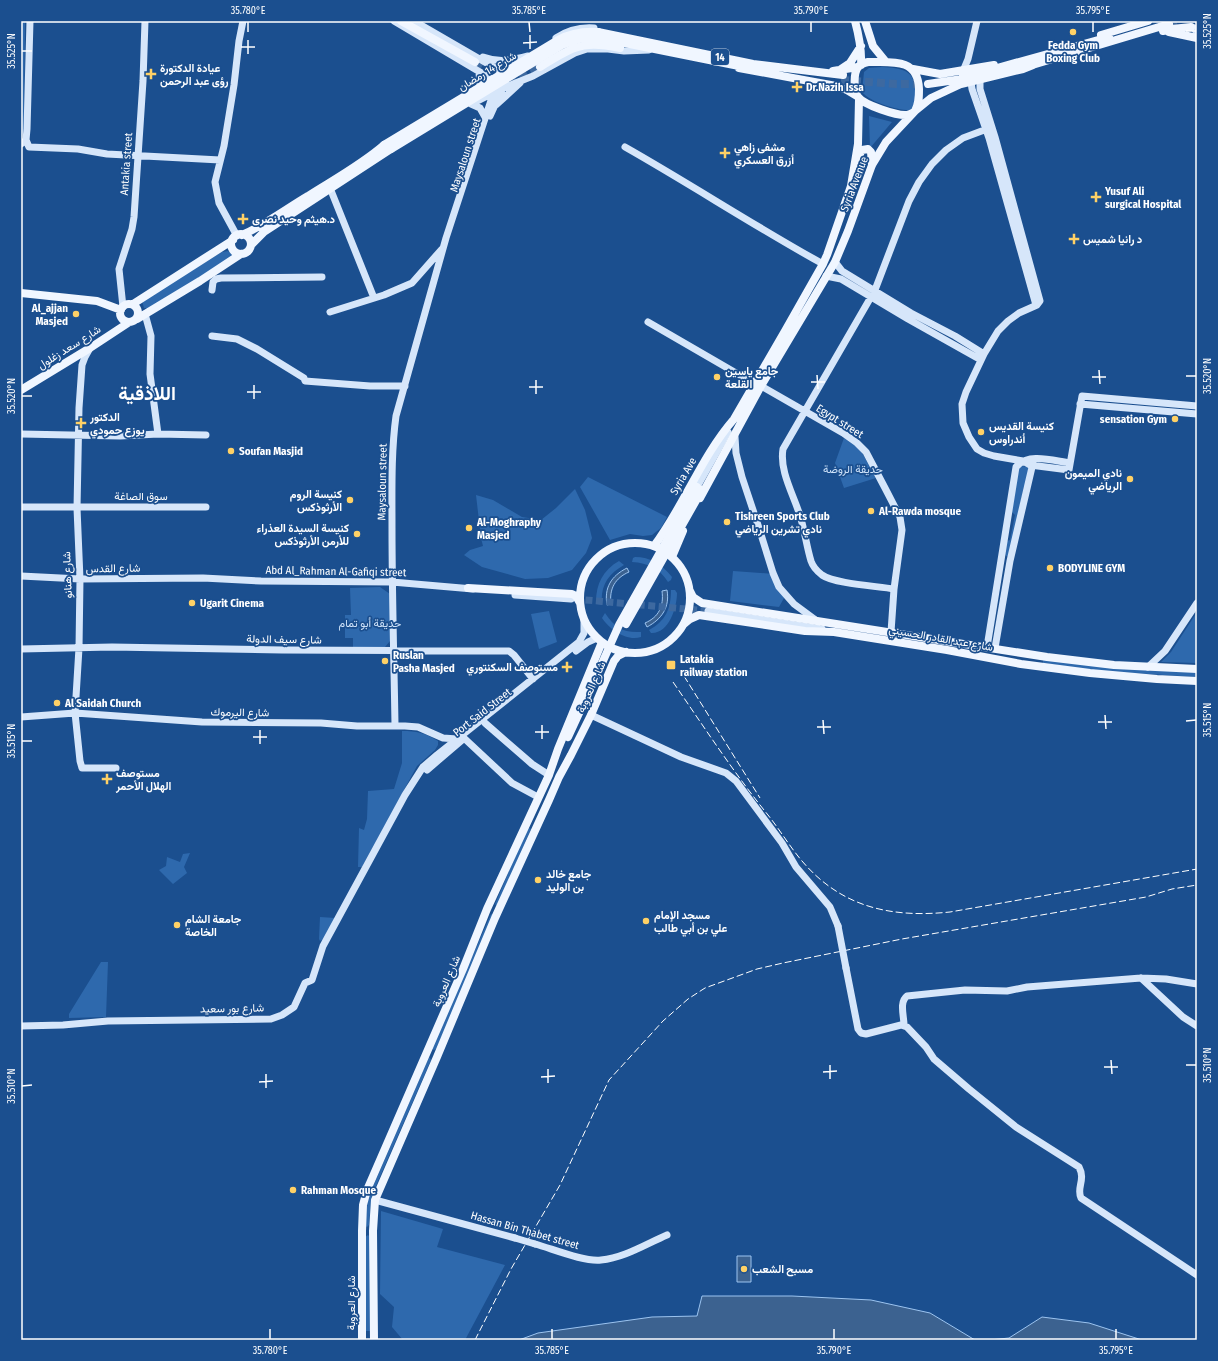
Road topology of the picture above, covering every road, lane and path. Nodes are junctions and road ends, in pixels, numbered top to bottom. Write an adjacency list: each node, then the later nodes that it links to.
1 (30, 21): 51 (street)
2 (145, 21): 53 (street, Antakia street)
3 (243, 21): 55 (street)
4 (394, 21): 32 (street)
5 (401, 21): 23 (main road)
6 (414, 21): 21 (street)
7 (580, 21): 15 (street)
8 (855, 21): 18 (main road)
9 (865, 21): 24 (main road)
10 (977, 21): 31 (street)
11 (1148, 21): 19 (main road)
12 (1185, 21): 14 (main road)
13 (1169, 25): 14 (main road); 16 (main road); 19 (main road); 27 (main road)
14 (1195, 29)
15 (572, 30): 17 (street); 22 (street)
16 (1197, 38)
17 (640, 44): 20 (main road, شارع 14 رمضان / 14); 26 (main road, شارع 14 رمضان / 14); 29 (main road); 54 (main road, شارع 14 رمضان / 14, bridge)
18 (861, 46): 28 (main road); 34 (main road)
19 (1075, 46): 25 (main road)
20 (653, 49): 26 (main road, شارع 14 رمضان / 14); 35 (street)
21 (465, 50): 22 (street); 33 (street)
22 (528, 56): 33 (street); 35 (street)
23 (475, 62)
24 (886, 62): 28 (main road); 30 (main road)
25 (1021, 62): 27 (main road); 31 (main road)
26 (734, 63): 34 (main road, شارع 14 رمضان / 14); 42 (main road)
27 (1033, 65): 37 (main road, Syria Avenue)
28 (859, 66): 34 (main road, شارع 14 رمضان); 44 (main road)
29 (540, 67)
30 (913, 69): 31 (main road); 47 (main road)
31 (963, 71)
32 (479, 72): 36 (street); 40 (street)
33 (502, 72): 36 (street); 41 (street)
34 (841, 75)
35 (533, 76): 38 (street)
36 (490, 78): 40 (street); 43 (street)
37 (980, 80): 39 (main road, Syria Avenue); 72 (street)
38 (522, 81): 41 (street); 46 (street)
39 (972, 82): 47 (main road, Syria Avenue); 50 (street)
40 (480, 86): 54 (street)
41 (503, 88): 43 (street); 46 (street, Maysaloun street)
42 (844, 89): 44 (main road); 49 (main road)
43 (493, 93): 45 (street); 48 (street, Maysaloun street)
44 (858, 97): 47 (main road); 49 (main road, Syria Avenue)
45 (471, 104): 48 (street); 54 (street)
46 (494, 106): 61 (street, Maysaloun street)
47 (915, 111): 57 (main road, Syria Avenue)
48 (485, 116): 61 (street, Maysaloun street)
49 (859, 116): 56 (main road, Syria Avenue)
50 (987, 129): 69 (street); 72 (street)
51 (23, 144): 53 (street)
52 (625, 147): 64 (street)
53 (138, 155): 55 (street); 73 (street, Antakia street)
54 (377, 155): 58 (main road, شارع 14 رمضان); 59 (main road, شارع 14 رمضان)
55 (220, 160): 59 (street)
56 (856, 160): 57 (main road); 64 (main road, Syria Avenue)
57 (872, 165): 63 (main road, Syria Avenue)
58 (330, 188): 60 (main road, شارع 14 رمضان); 70 (street)
59 (237, 237): 60 (main road); 62 (main road); 71 (main road)
60 (251, 245): 62 (main road)
61 (444, 247): 70 (street); 83 (street, Maysaloun street)
62 (241, 254): 75 (main road)
63 (835, 262): 65 (main road, Syria Avenue); 69 (street)
64 (823, 264): 82 (main road, Syria Avenue)
65 (826, 276): 69 (street); 82 (main road, Syria Avenue)
66 (322, 277): 67 (street)
67 (212, 290)
68 (21, 293): 73 (main road)
69 (873, 293): 81 (street); 88 (street)
70 (374, 298): 74 (street)
71 (133, 304): 73 (main road); 76 (main road)
72 (1036, 305): 81 (street)
73 (122, 308): 78 (main road)
74 (330, 312)
75 (145, 314): 76 (main road); 94 (street)
76 (137, 319): 78 (main road)
77 (648, 322): 82 (street, Egypt street)
78 (128, 323): 80 (main road, شارع سعد زغلول)
79 (212, 336): 83 (street)
80 (90, 348): 84 (main road, شارع سعد زغلول); 95 (street, شارع هنانو)
81 (982, 357): 98 (street)
82 (758, 385): 88 (street, Egypt street); 91 (main road, Syria Ave); 92 (main road)
83 (405, 386): 109 (street, Maysaloun street)
84 (21, 390)
85 (1170, 403): 86 (street); 87 (street); 89 (street)
86 (1080, 404): 89 (street); 99 (street)
87 (1197, 406)
88 (804, 411): 111 (street, Egypt street); 111 (street)
89 (1171, 413): 90 (street)
90 (1197, 414)
91 (734, 419): 100 (street); 104 (main road, Syria Ave)
92 (743, 420): 97 (main road); 100 (street)
93 (21, 434): 95 (street)
94 (158, 434): 95 (street); 96 (street)
95 (78, 435): 102 (street, شارع هنانو)
96 (206, 435)
97 (735, 437): 105 (main road); 120 (street)
98 (1023, 461): 99 (street); 126 (street)
99 (1034, 462): 126 (street)
100 (700, 489): 136 (main road, bridge)
101 (21, 507): 102 (street, سوق الصاغة)
102 (76, 508): 103 (street, سوق الصاغة); 108 (street, شارع هنانو)
103 (206, 508)
104 (654, 546): 105 (main road); 114 (main road)
105 (672, 557): 112 (main road)
106 (22, 576): 108 (street, شارع القدس)
107 (203, 578): 108 (street, شارع القدس); 109 (street, Abd Al_Rahman Al-Gafiqi street)
108 (80, 579): 125 (street, شارع هنانو)
109 (392, 582): 110 (street, Abd Al_Rahman Al-Gafiqi street); 128 (street, Maysaloun street)
110 (468, 588): 113 (street, Abd Al_Rahman Al-Gafiqi street); 114 (main road)
111 (894, 589): 123 (street, Egypt street)
112 (690, 591): 115 (main road); 121 (main road)
113 (571, 599)
114 (580, 603): 119 (main road)
115 (702, 603): 118 (main road); 120 (main road, شارع عبد القادر الحسيني)
116 (1197, 603): 134 (street)
117 (708, 611): 122 (street)
118 (699, 616): 121 (main road); 122 (main road, شارع عبد القادر الحسيني)
119 (584, 620): 124 (main road); 137 (street)
120 (817, 621): 123 (main road, شارع عبد القادر الحسيني)
121 (684, 624): 129 (main road)
122 (834, 632): 132 (main road, شارع عبد القادر الحسيني)
123 (890, 632): 126 (main road, شارع عبد القادر الحسيني)
124 (600, 640): 129 (main road); 142 (street, Port Said Street); 147 (main road, شارع العروبة)
125 (79, 648): 127 (street, شارع سيف الدولة); 128 (street, شارع سيف الدولة); 139 (street, شارع هنانو)
126 (991, 648): 130 (main road, شارع عبد القادر الحسيني)
127 (21, 649)
128 (394, 650): 137 (street, شارع سيف الدولة); 143 (street, Maysaloun street)
129 (626, 652): 140 (main road, شارع العروبة)
130 (1022, 653): 131 (main road, شارع عبد القادر الحسيني); 132 (main road)
131 (1038, 655): 133 (main road); 134 (main road, شارع عبد القادر الحسيني)
132 (1021, 664): 133 (main road, شارع عبد القادر الحسيني)
133 (1035, 666): 138 (main road, شارع عبد القادر الحسيني)
134 (1148, 667): 135 (main road, شارع عبد القادر الحسيني)
135 (1197, 669)
136 (602, 671): 147 (main road); 148 (main road)
137 (533, 679): 145 (street)
138 (1197, 681)
139 (75, 713): 141 (street, شارع اليرموك); 143 (street, شارع اليرموك); 146 (street, شارع هنانو)
140 (591, 714): 148 (main road, شارع العروبة); 155 (street, bridge)
141 (21, 716)
142 (485, 723): 144 (street, Port Said Street); 147 (street)
143 (395, 725): 145 (street, شارع اليرموك)
144 (465, 738): 149 (street, Port Said Street); 150 (street)
145 (457, 739): 149 (street)
146 (116, 768)
147 (549, 775): 150 (main road, شارع العروبة)
148 (558, 777): 152 (main road, شارع العروبة)
149 (404, 795): 156 (street, شارع بور سعيد)
150 (538, 797): 151 (main road, شارع العروبة)
151 (488, 909): 152 (main road); 158 (main road, شارع العروبة)
152 (498, 912): 159 (main road, شارع العروبة)
153 (1141, 978): 154 (street); 155 (street); 157 (street)
154 (1197, 984)
155 (904, 1025): 164 (street)
156 (21, 1026)
157 (1197, 1026)
158 (426, 1054): 159 (main road); 161 (main road, شارع العروبة)
159 (438, 1057): 160 (main road, شارع العروبة)
160 (375, 1200): 162 (main road, شارع العروبة); 163 (street, Hassan Bin Thabet street, bridge)
161 (362, 1231): 162 (main road); 165 (main road, شارع العروبة)
162 (373, 1231): 166 (main road, شارع العروبة)
163 (667, 1235)
164 (1197, 1275)
165 (362, 1337): 166 (main road)
166 (374, 1337)

